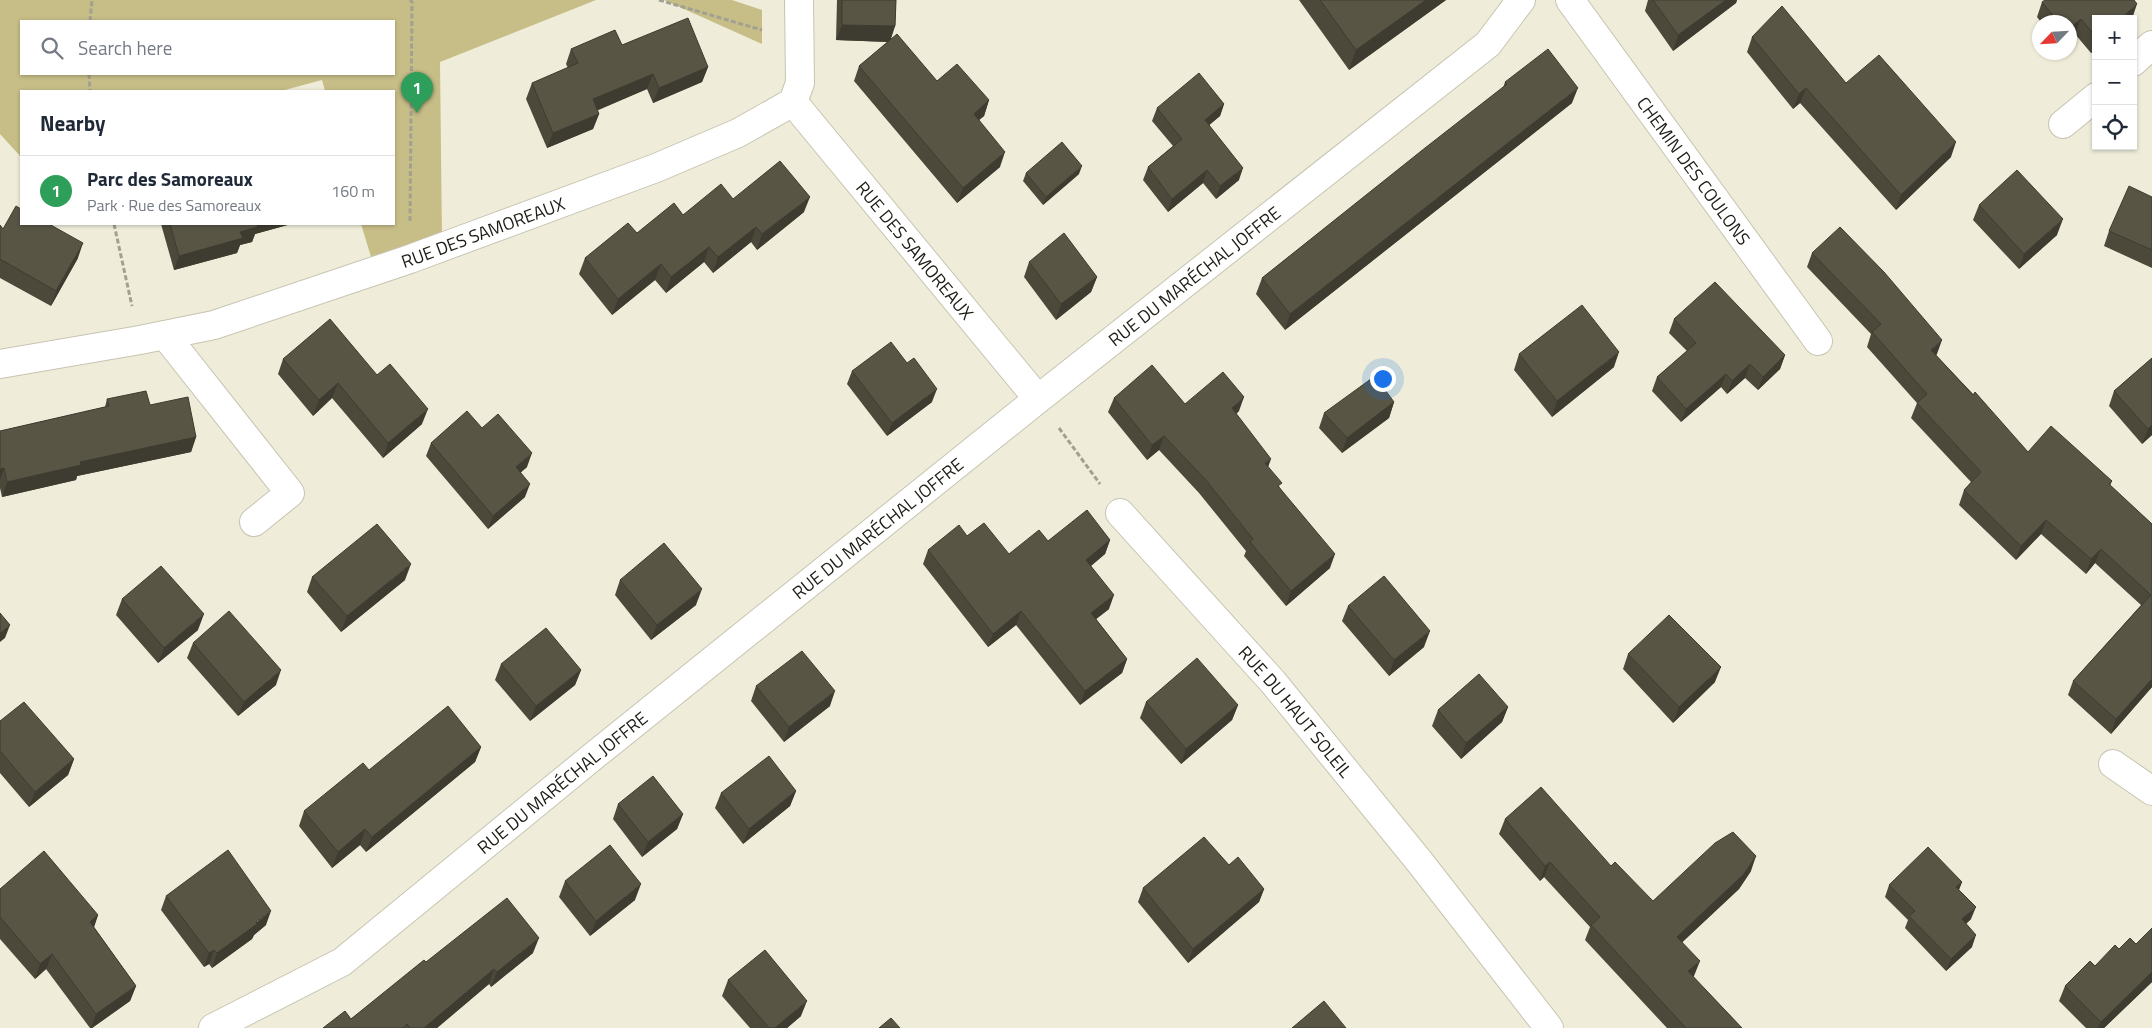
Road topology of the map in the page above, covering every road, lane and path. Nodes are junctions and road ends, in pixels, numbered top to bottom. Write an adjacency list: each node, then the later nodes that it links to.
1 (92, 0): 7 (path)
2 (410, 0): 17 (path)
3 (659, 0): 8 (path)
4 (799, 0): 14 (street)
5 (1521, 0): 21 (street, RUE DU MARÉCHAL JOFFRE)
6 (1570, 0): 19 (street, CHEMIN DES COULONS)
7 (90, 20)
8 (762, 30)
9 (2152, 45): 10 (street)
10 (2135, 60)
11 (89, 75): 12 (path)
12 (90, 90)
13 (2092, 100): 15 (street)
14 (793, 102): 17 (street, RUE DES SAMOREAUX); 21 (street, RUE DES SAMOREAUX)
15 (2063, 124)
16 (114, 225): 18 (path)
17 (410, 259): 18 (street, RUE DES SAMOREAUX)
18 (152, 338): 20 (street, RUE DES SAMOREAUX); 23 (street)
19 (1818, 341)
20 (0, 364)
21 (1038, 399): 22 (path); 26 (street, RUE DU MARÉCHAL JOFFRE)
22 (1120, 513): 27 (street, RUE DU HAUT SOLEIL)
23 (254, 522)
24 (2113, 764): 25 (street)
25 (2152, 791)
26 (212, 1028)
27 (1549, 1028)

